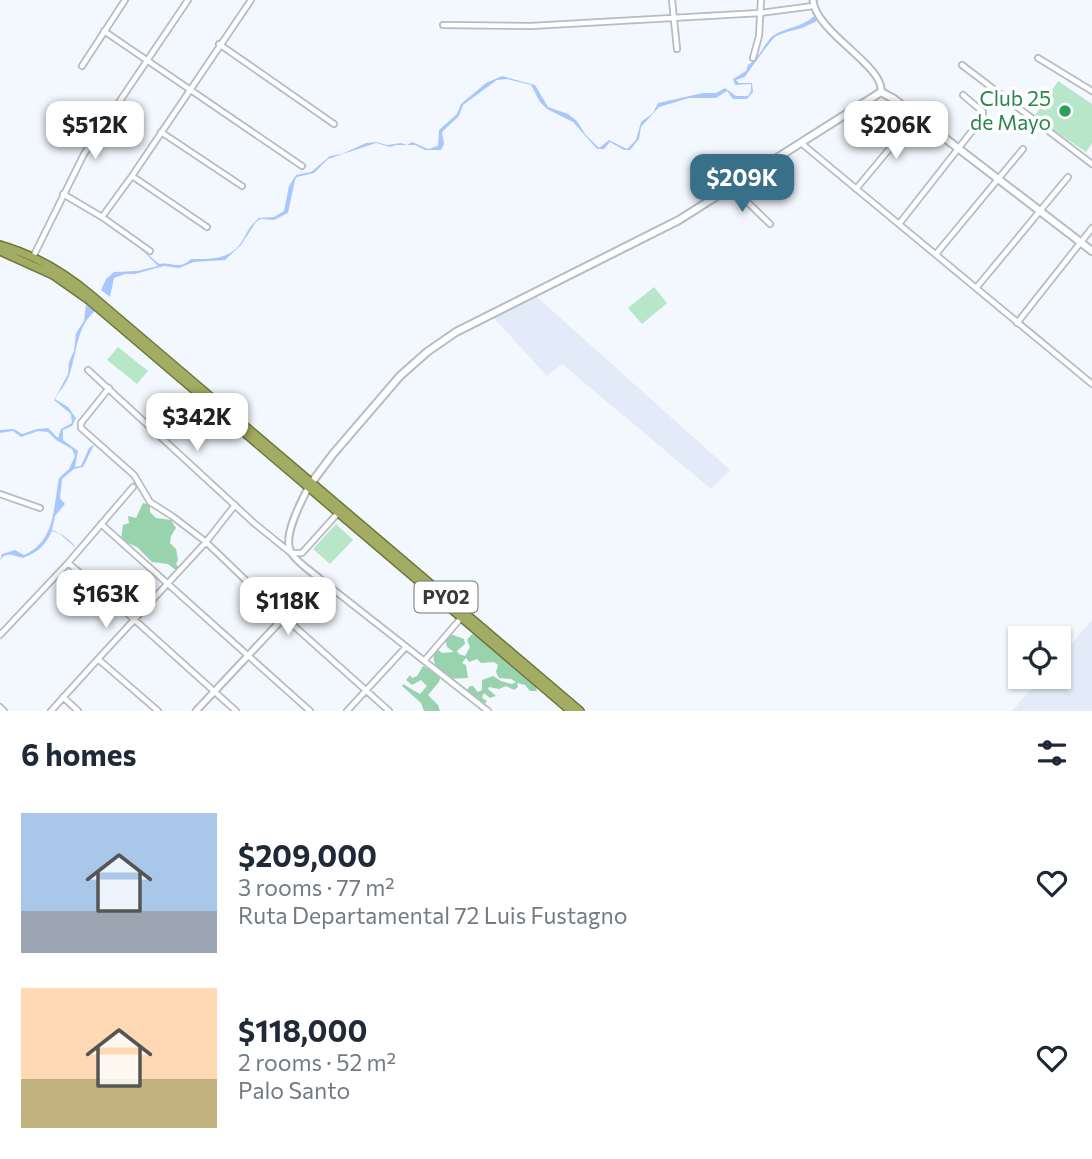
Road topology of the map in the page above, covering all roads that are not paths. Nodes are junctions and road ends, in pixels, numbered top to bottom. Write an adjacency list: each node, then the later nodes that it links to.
1 (125, 0): 10 (street)
2 (188, 0): 15 (street)
3 (251, 0): 11 (street)
4 (672, 0): 8 (street)
5 (761, 0): 7 (street)
6 (814, 6): 7 (street); 20 (street)
7 (760, 13): 8 (street); 13 (street)
8 (675, 18): 9 (street); 12 (street)
9 (443, 25)
10 (104, 31): 15 (street); 17 (street)
11 (219, 44): 18 (street); 23 (street)
12 (677, 49)
13 (753, 58)
14 (1038, 58): 19 (street)
15 (147, 60): 18 (street); 36 (street)
16 (962, 65): 28 (street)
17 (82, 66)
18 (190, 89): 24 (street); 29 (street)
19 (1092, 91)
20 (881, 92): 22 (main road); 25 (main road)
21 (962, 95): 26 (street)
22 (916, 117): 26 (main road); 35 (street)
23 (334, 124)
24 (161, 132): 30 (street); 33 (street)
25 (802, 143): 34 (main road); 35 (street)
26 (958, 149): 32 (main road); 40 (street)
27 (1023, 149): 32 (street)
28 (1092, 164)
29 (302, 166)
30 (132, 176): 38 (street); 41 (street)
31 (1068, 177): 37 (street)
32 (999, 180): 37 (main road); 48 (street)
33 (242, 186)
34 (732, 187): 39 (street); 55 (main road)
35 (856, 189): 40 (street)
36 (63, 194): 38 (street); 49 (street)
37 (1040, 212): 43 (main road); 50 (street)
38 (102, 217): 46 (street)
39 (769, 224)
40 (898, 224): 48 (street)
41 (206, 227)
42 (1092, 228): 43 (street)
43 (1081, 244): 47 (main road); 51 (street)
44 (0, 245): 49 (highway, PY02)
45 (0, 251): 55 (highway, PY02)
46 (150, 251)
47 (1092, 251)
48 (936, 254): 50 (street)
49 (33, 257): 55 (highway, PY02)
50 (977, 288): 51 (street)
51 (1017, 323): 53 (street)
52 (89, 370): 54 (street)
53 (1092, 384)
54 (109, 388): 58 (street); 62 (street)
55 (310, 485): 60 (highway, PY02); 63 (street); 90 (highway, PY02)
56 (133, 487): 61 (street)
57 (0, 494): 59 (street)
58 (235, 505): 62 (street); 63 (street)
59 (40, 508)
60 (338, 513): 63 (street); 68 (highway, PY02)
61 (101, 524): 64 (street); 66 (street)
62 (206, 542): 66 (street); 67 (street)
63 (291, 553): 65 (street)
64 (68, 564): 69 (street); 70 (street)
65 (320, 579): 67 (street); 71 (street)
66 (169, 583): 69 (street); 72 (street)
67 (284, 617): 72 (street); 75 (street)
68 (461, 618): 74 (street); 89 (highway, PY02)
69 (134, 619): 73 (street); 76 (street)
70 (0, 635)
71 (406, 647): 74 (street); 75 (street)
72 (248, 655): 76 (street); 85 (street)
73 (98, 659): 77 (street); 82 (street)
74 (424, 661): 88 (street)
75 (366, 690): 86 (street); 87 (street)
76 (214, 692): 83 (street); 84 (street)
77 (63, 697): 80 (street); 81 (street)
78 (0, 707): 79 (street)
79 (4, 711)
80 (51, 711)
81 (78, 711)
82 (158, 711)
83 (197, 711)
84 (236, 711)
85 (310, 711)
86 (346, 711)
87 (389, 711)
88 (488, 711)
89 (571, 711)
90 (580, 711)

